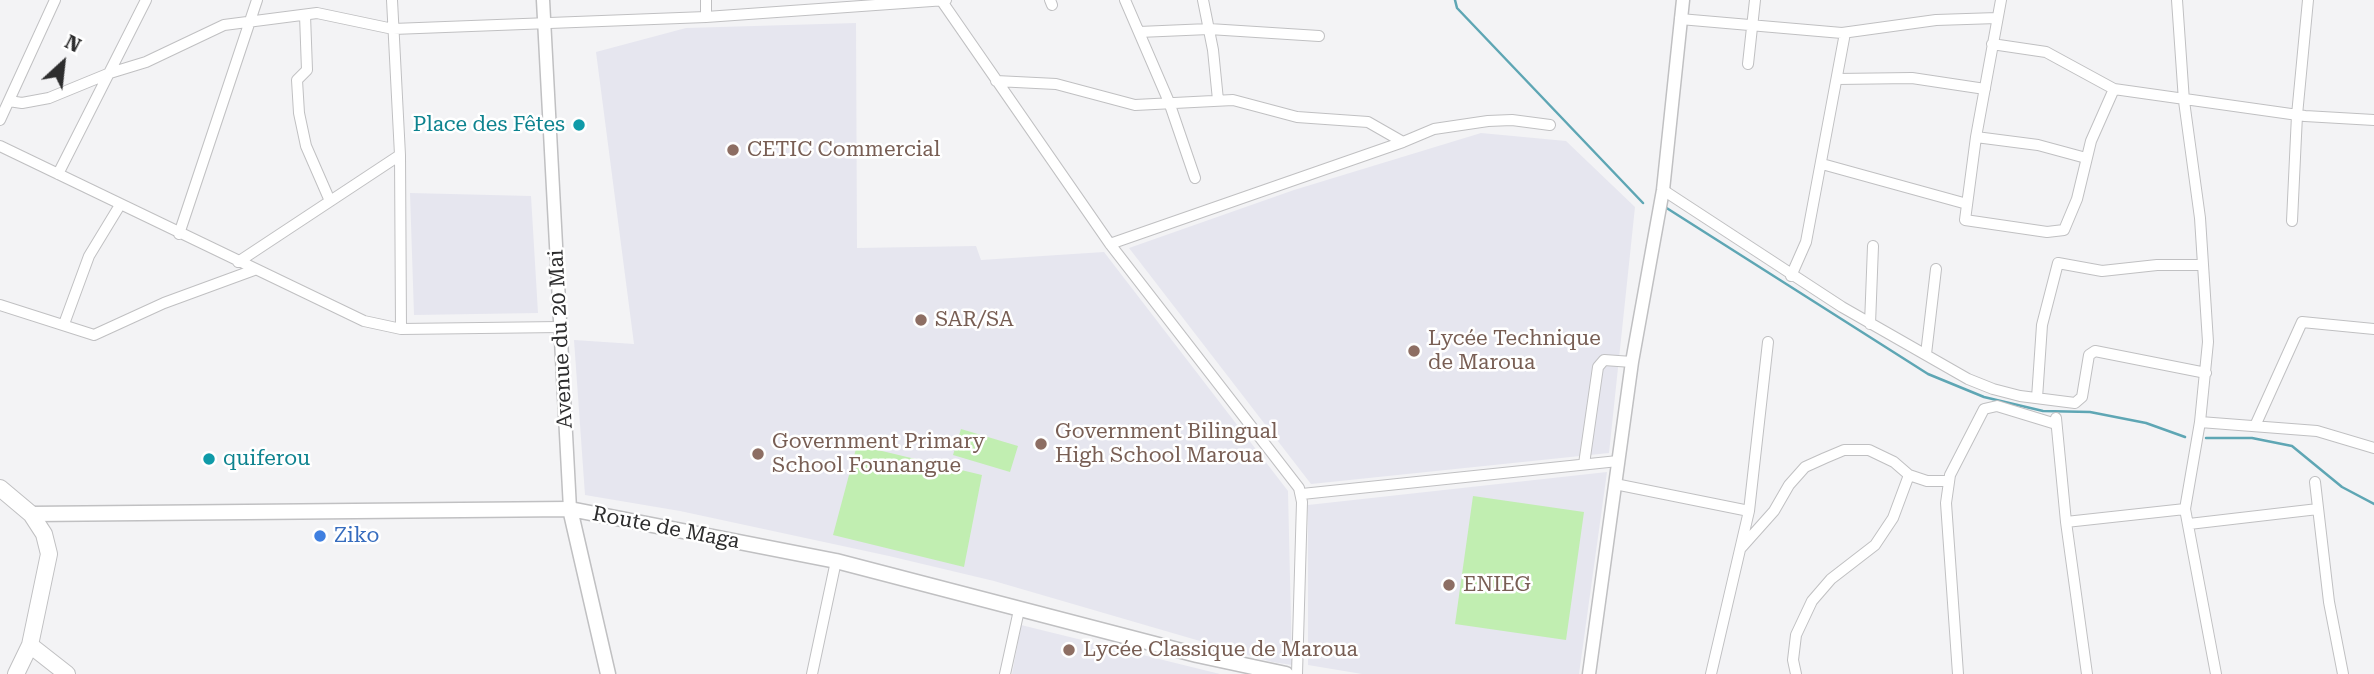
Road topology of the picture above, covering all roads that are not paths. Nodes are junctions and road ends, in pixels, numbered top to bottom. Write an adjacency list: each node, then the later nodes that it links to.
1 (55, 0): 35 (street)
2 (146, 0): 29 (street)
3 (257, 0): 19 (street)
4 (392, 0): 22 (street)
5 (542, 0): 20 (street, Avenue du 20 Mai)
6 (706, 0): 16 (street)
7 (943, 0): 16 (street); 31 (street)
8 (1125, 0): 24 (street)
9 (1203, 0): 23 (street)
10 (1684, 0): 18 (street)
11 (1755, 0): 21 (street)
12 (2001, 0): 17 (street)
13 (2177, 0): 36 (street)
14 (2308, 0): 38 (street)
15 (305, 15): 19 (street); 22 (street); 51 (street)
16 (706, 17): 20 (street)
17 (1997, 18): 25 (street); 27 (street)
18 (1680, 19): 21 (street); 50 (street)
19 (249, 22): 29 (street); 55 (street)
20 (544, 22): 22 (street); 66 (street, Avenue du 20 Mai)
21 (1754, 24): 25 (street); 28 (street)
22 (393, 29): 45 (street)
23 (1209, 29): 24 (street); 26 (street); 34 (street)
24 (1139, 32): 37 (street)
25 (1845, 33): 30 (street)
26 (1320, 36)
27 (1992, 44): 32 (street); 33 (street)
28 (1748, 64)
29 (110, 73): 35 (street); 48 (street)
30 (1837, 79): 32 (street); 47 (street)
31 (996, 81): 37 (street); 56 (street)
32 (1984, 89): 42 (street)
33 (2114, 89): 36 (street); 46 (street)
34 (1218, 100): 37 (street); 43 (street)
35 (9, 101): 39 (street)
36 (2183, 101): 38 (street); 59 (street)
37 (1168, 102): 49 (street)
38 (2297, 115): 40 (street); 54 (street)
39 (0, 120)
40 (2374, 120)
41 (1550, 125): 43 (street)
42 (1976, 137): 46 (street); 52 (street)
43 (1403, 142): 56 (street)
44 (0, 146): 48 (street)
45 (400, 155): 51 (street); 67 (street)
46 (2086, 158): 52 (street)
47 (1822, 164): 52 (street); 62 (street)
48 (58, 174): 53 (street)
49 (1195, 178)
50 (1663, 190): 62 (street); 71 (street)
51 (330, 201): 58 (street)
52 (1967, 204)
53 (120, 205): 55 (street); 64 (street)
54 (2292, 221)
55 (179, 234): 58 (street)
56 (1110, 244): 84 (street)
57 (1872, 246): 65 (street)
58 (238, 262): 61 (street)
59 (2203, 265): 72 (street); 73 (street)
60 (1936, 269): 70 (street)
61 (254, 270): 64 (street); 67 (street)
62 (1791, 276): 65 (street)
63 (0, 305): 64 (street)
64 (64, 324)
65 (1870, 324): 70 (street)
66 (561, 327): 67 (street); 85 (street, Avenue du 20 Mai)
67 (401, 328)
68 (2374, 329): 75 (street)
69 (1768, 342): 88 (street)
70 (1926, 354): 73 (street)
71 (1632, 362): 77 (street); 78 (street)
72 (2206, 373): 73 (street); 74 (street)
73 (2037, 398)
74 (2200, 422): 75 (street); 86 (street)
75 (2255, 426): 76 (street)
76 (2374, 448)
77 (1618, 461): 78 (street); 82 (street)
78 (1584, 464): 84 (street)
79 (1909, 475): 80 (street); 92 (street); 105 (street)
80 (1949, 481): 90 (street); 106 (street)
81 (2315, 482): 87 (street)
82 (1615, 484): 88 (street); 103 (street)
83 (0, 488): 89 (main road)
84 (1301, 494): 102 (street)
85 (570, 509): 89 (main road, Route de Maga); 93 (main road, Route de Maga); 98 (main road, Avenue du 20 Mai)
86 (2185, 509): 90 (street); 91 (street)
87 (2318, 509): 91 (street); 109 (street)
88 (1749, 510): 92 (street)
89 (31, 514): 95 (main road)
90 (2066, 522): 107 (street)
91 (2189, 524): 108 (street)
92 (1740, 548): 104 (street)
93 (836, 561): 94 (main road, Route de Maga); 99 (street)
94 (1019, 610): 100 (street); 101 (main road, Route de Maga)
95 (30, 645): 96 (main road); 97 (main road)
96 (16, 674)
97 (68, 674)
98 (608, 674)
99 (812, 674)
100 (1004, 674)
101 (1286, 674)
102 (1297, 674)
103 (1588, 674)
104 (1711, 674)
105 (1796, 674)
106 (1958, 674)
107 (2087, 674)
108 (2216, 674)
109 (2343, 674)

